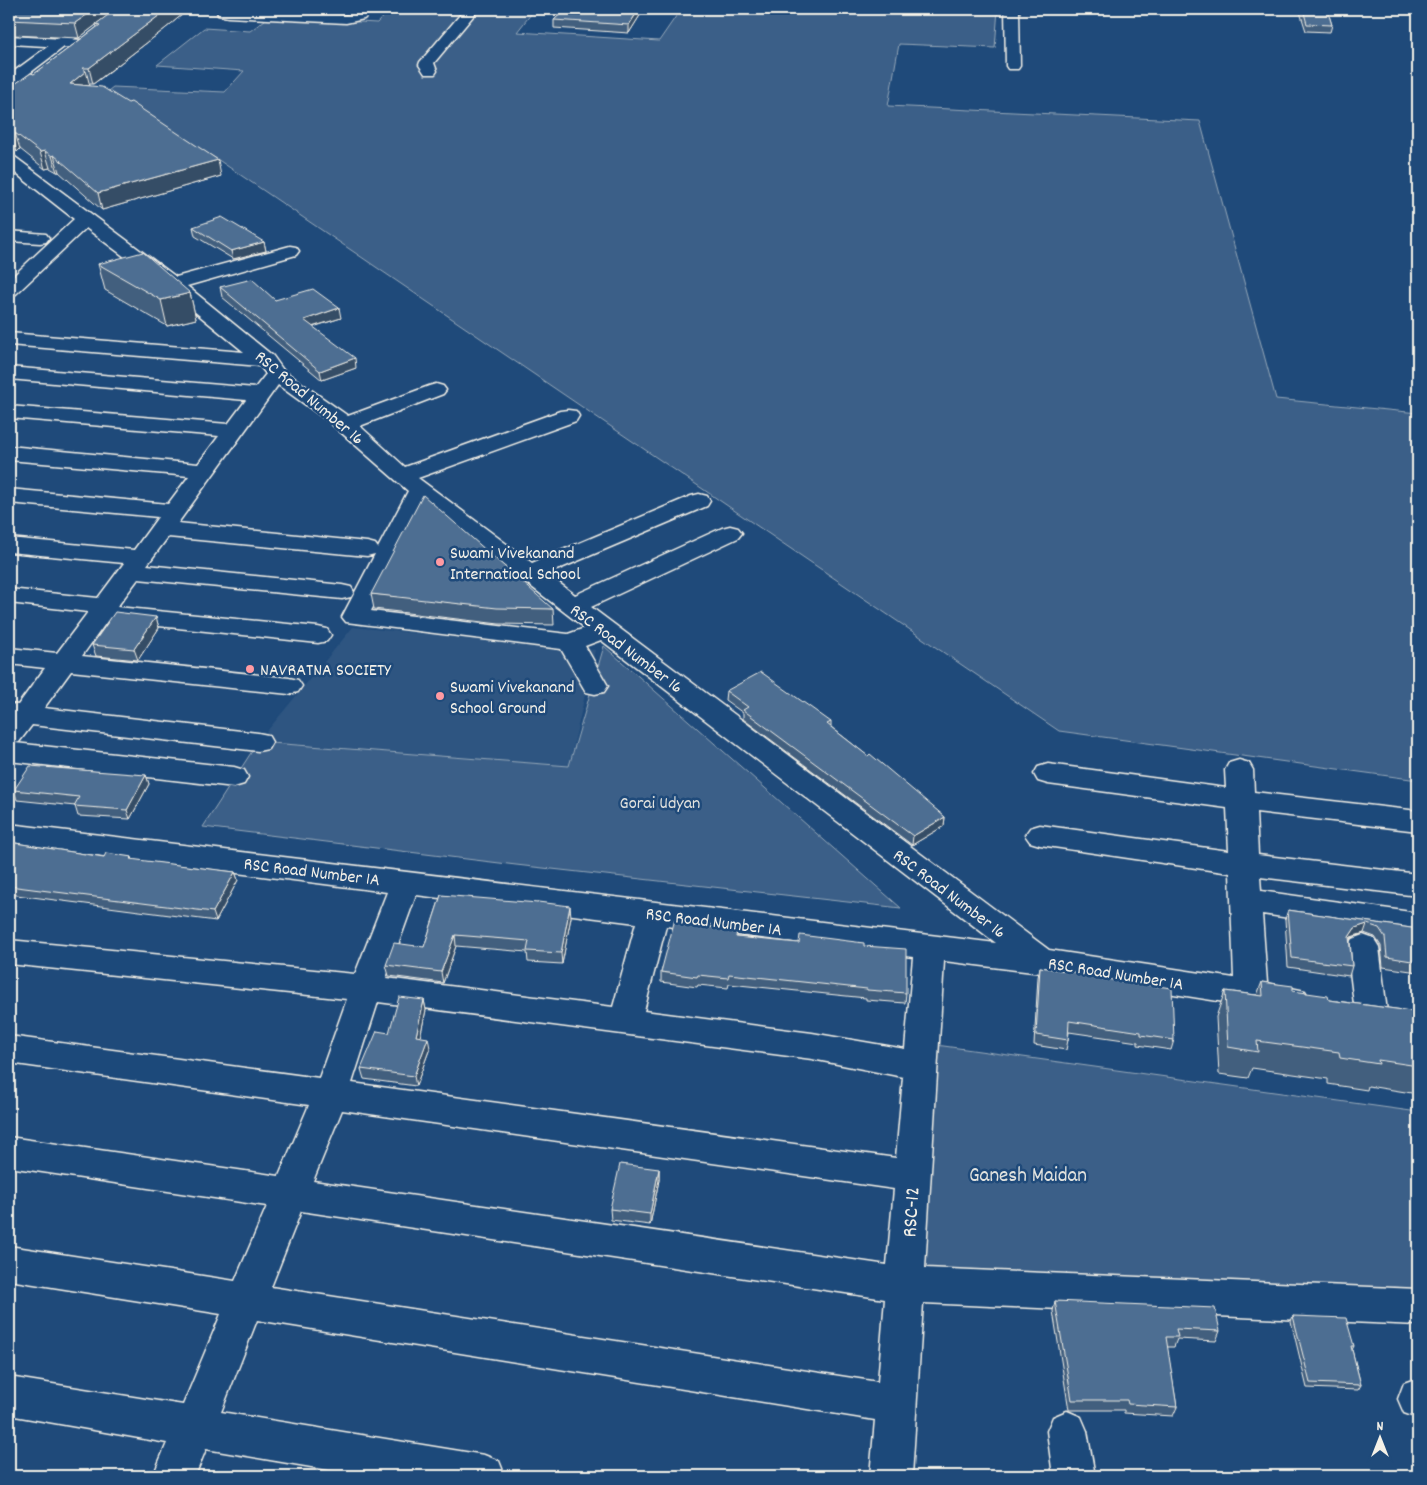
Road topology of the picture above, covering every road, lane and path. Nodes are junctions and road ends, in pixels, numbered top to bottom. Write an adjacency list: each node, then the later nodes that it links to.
1 (107, 9): 8 (street)
2 (224, 9): 3 (street)
3 (367, 9)
4 (472, 9): 11 (street)
5 (1012, 9): 10 (street)
6 (121, 15): 8 (street)
7 (9, 40): 8 (street)
8 (66, 48): 9 (street); 12 (street); 12 (street)
9 (9, 49)
10 (1013, 66)
11 (430, 70)
12 (12, 89)
13 (9, 160): 14 (street, RSC Road Number 16)
14 (85, 219): 18 (street, RSC Road Number 16); 19 (street)
15 (9, 236): 16 (street)
16 (40, 238)
17 (290, 251): 18 (street)
18 (172, 284): 21 (street, RSC Road Number 16)
19 (9, 290)
20 (9, 339): 21 (street)
21 (271, 367): 24 (street); 27 (street, RSC Road Number 16)
22 (9, 373): 24 (street)
23 (436, 390): 27 (street)
24 (261, 395): 28 (street)
25 (9, 412): 28 (street)
26 (568, 416): 31 (street)
27 (345, 424): 31 (street, RSC Road Number 16)
28 (234, 431): 30 (street)
29 (9, 453): 30 (street)
30 (204, 471): 34 (street)
31 (411, 483): 39 (street, RSC Road Number 16); 46 (street)
32 (9, 496): 34 (street)
33 (699, 501): 39 (street)
34 (168, 520): 37 (street); 38 (street)
35 (730, 533): 42 (street)
36 (9, 545): 38 (street)
37 (366, 549)
38 (136, 564): 40 (street); 43 (street)
39 (528, 572): 42 (street, RSC Road Number 16)
40 (342, 592)
41 (9, 596): 43 (street)
42 (572, 606): 44 (street, RSC Road Number 16)
43 (103, 609): 45 (street); 48 (street)
44 (604, 630): 46 (street); 70 (street, RSC Road Number 16)
45 (318, 635)
46 (570, 642): 50 (street)
47 (9, 656): 48 (street)
48 (64, 662): 49 (street); 51 (street)
49 (289, 686)
50 (595, 686)
51 (14, 721): 52 (street)
52 (258, 742)
53 (9, 752): 56 (street)
54 (1238, 770): 57 (street)
55 (1048, 774): 57 (street)
56 (234, 777)
57 (1240, 800): 58 (street); 61 (street)
58 (1418, 821)
59 (9, 834): 62 (street, RSC Road Number 1A)
60 (1040, 835): 61 (street)
61 (1244, 864): 63 (street); 64 (street)
62 (406, 882): 65 (street, RSC Road Number 1A); 71 (street)
63 (1418, 885)
64 (1245, 900): 66 (street); 72 (street)
65 (654, 913): 68 (street, RSC Road Number 1A); 73 (street)
66 (1418, 925)
67 (1363, 947): 72 (street, RSC Road Number 1A)
68 (929, 948): 70 (street, RSC Road Number 1A); 75 (street, RSC-12)
69 (9, 952): 71 (street)
70 (1041, 961): 72 (street, RSC Road Number 1A)
71 (366, 988): 73 (street); 76 (street)
72 (1251, 993)
73 (626, 1022): 75 (street)
74 (9, 1049): 76 (street)
75 (920, 1066): 78 (street, RSC-12)
76 (331, 1094): 78 (street); 79 (street)
77 (9, 1152): 79 (street)
78 (912, 1176): 81 (street, RSC-12)
79 (290, 1194): 81 (street); 82 (street)
80 (9, 1263): 82 (street)
81 (904, 1285): 83 (street); 85 (street, RSC-12)
82 (246, 1301): 85 (street); 86 (street)
83 (1418, 1307)
84 (9, 1396): 86 (street)
85 (896, 1404): 90 (street, RSC-12)
86 (194, 1427): 88 (street); 89 (street)
87 (1067, 1431): 91 (street)
88 (174, 1476)
89 (484, 1476)
90 (891, 1476)
91 (1074, 1476)

